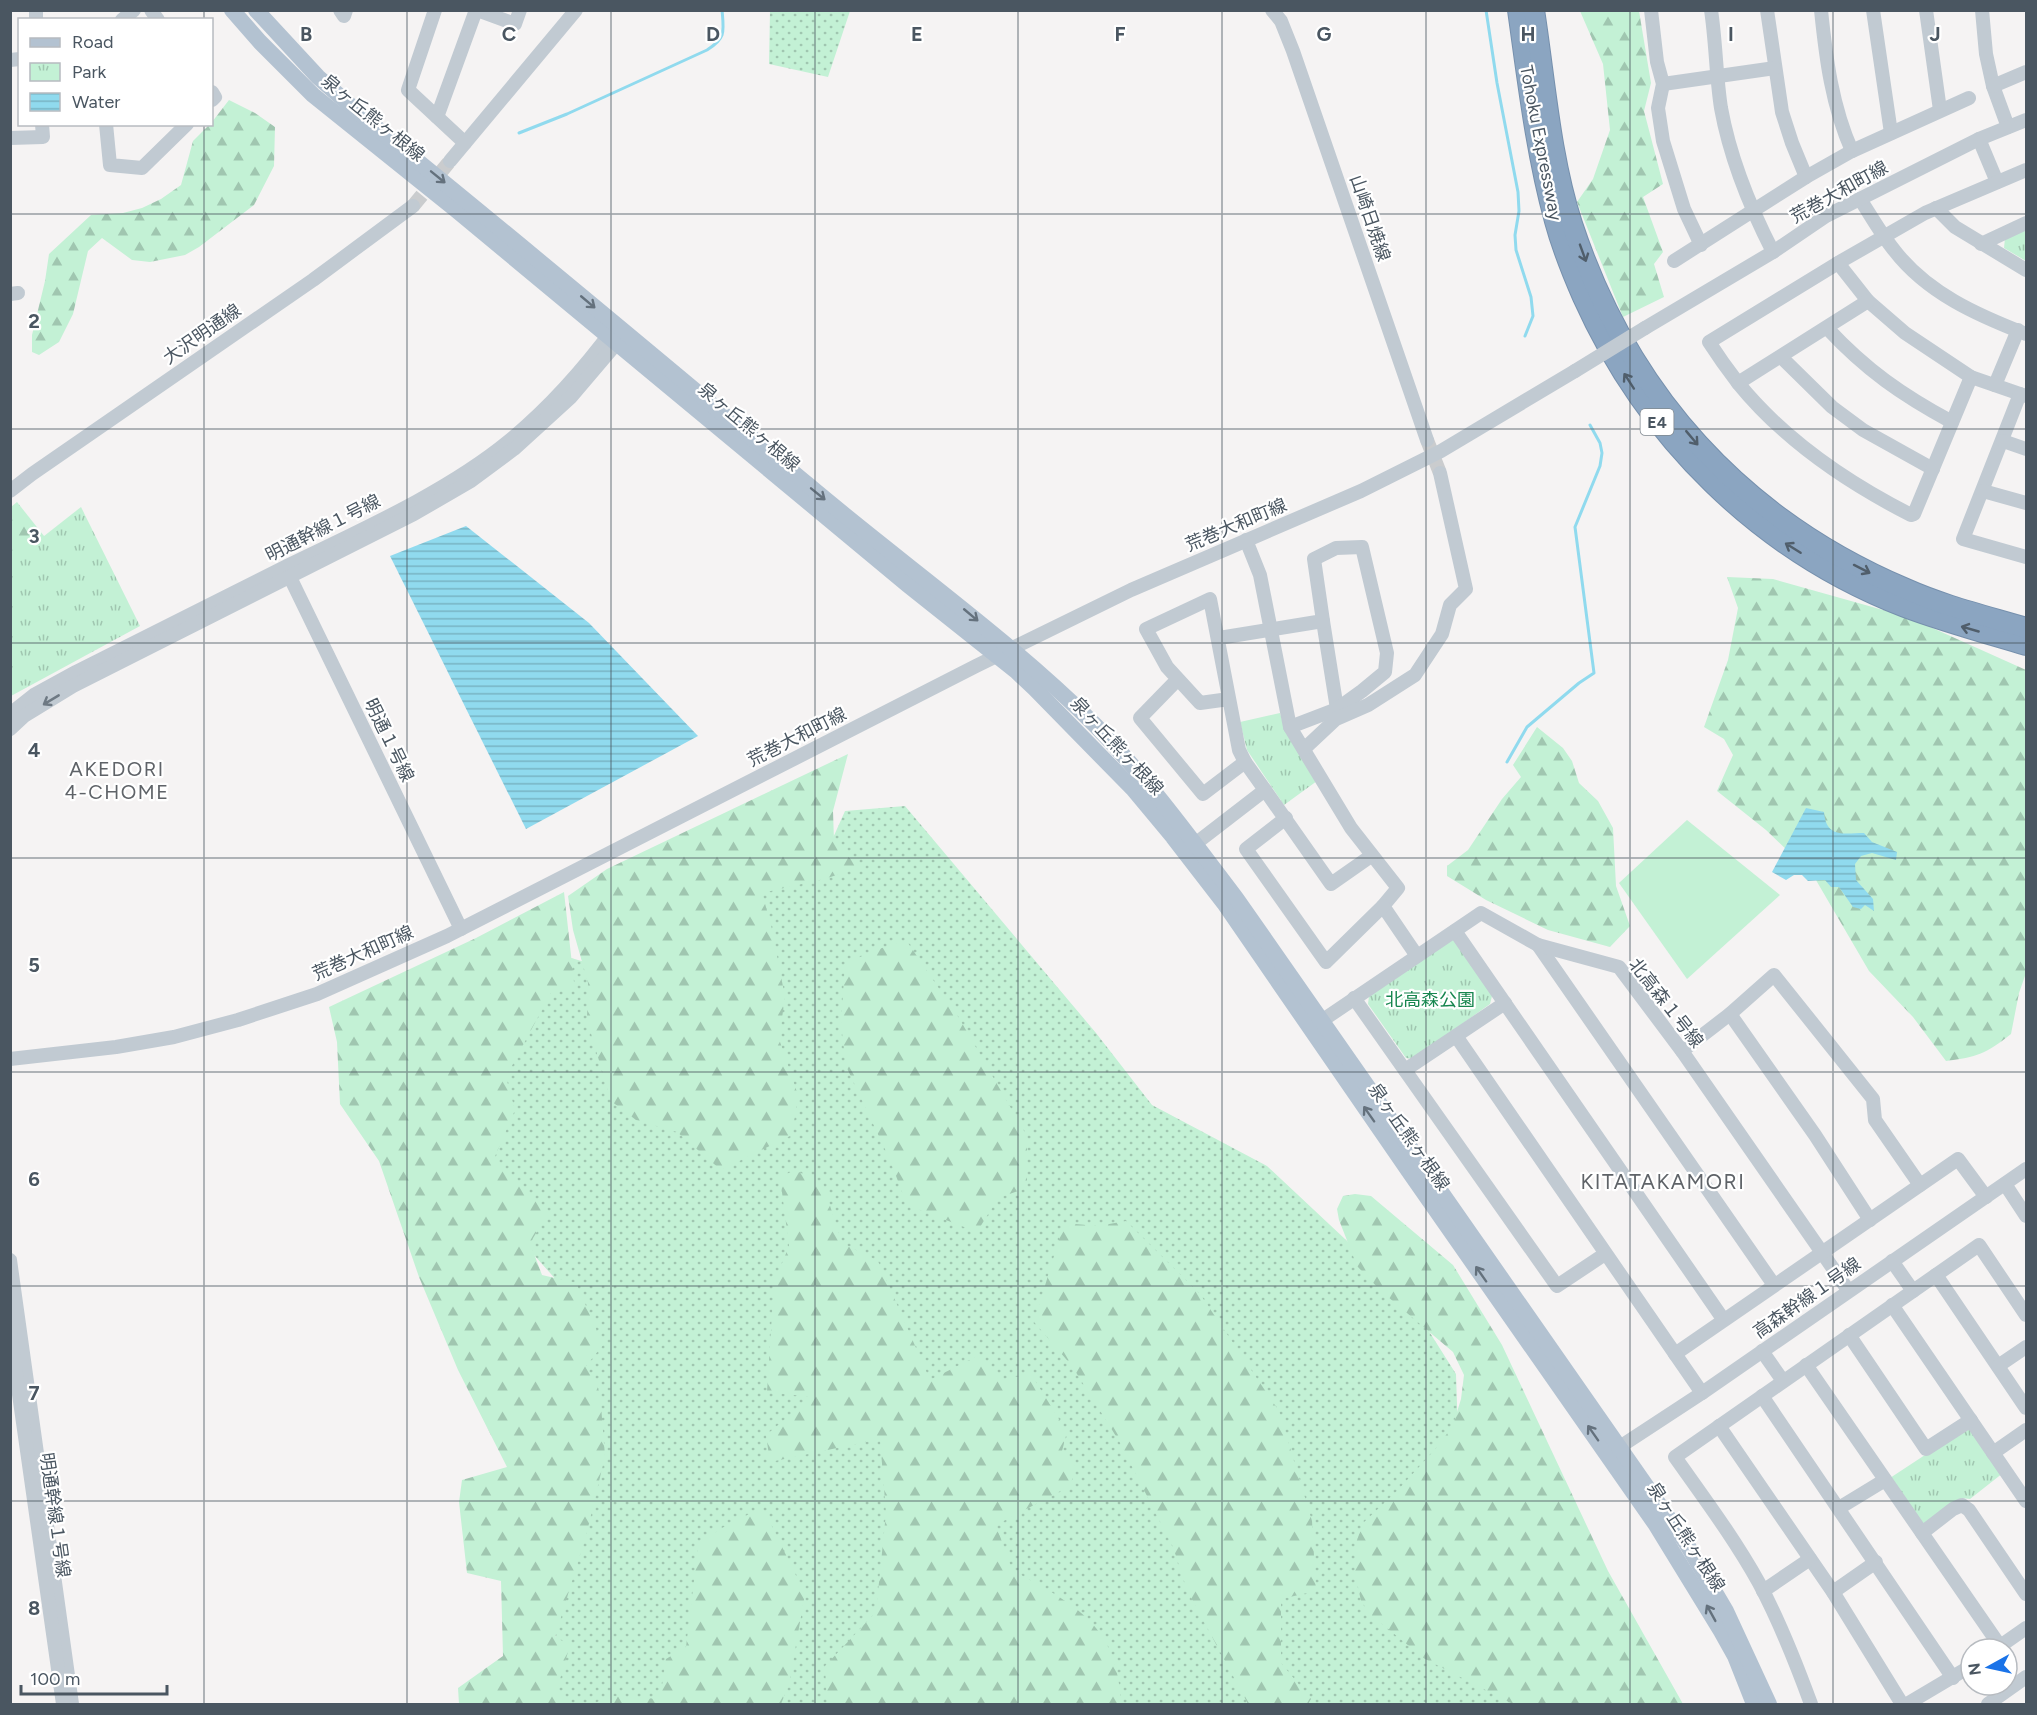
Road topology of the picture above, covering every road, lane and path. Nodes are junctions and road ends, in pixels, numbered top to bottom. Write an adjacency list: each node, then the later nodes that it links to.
1 (232, 10): 56 (main road, 泉ヶ丘熊ヶ根線)
2 (256, 10): 56 (main road, 泉ヶ丘熊ヶ根線, one-way to 56)
3 (340, 10): 4 (street)
4 (346, 10)
5 (435, 10): 26 (street)
6 (477, 10): 7 (street); 26 (street)
7 (520, 10)
8 (576, 10): 35 (street)
9 (1272, 10): 63 (street, 山崎日焼線)
10 (1518, 10): 78 (highway, Tohoku Expressway / E4, one-way to 10)
11 (1534, 10): 75 (highway, Tohoku Expressway / E4, one-way to 75)
12 (1651, 10): 22 (street)
13 (1711, 10): 21 (street)
14 (1767, 10): 19 (street)
15 (1821, 10): 36 (street)
16 (1873, 10): 32 (street)
17 (1926, 10): 25 (street)
18 (1982, 10): 23 (street)
19 (1775, 68): 21 (street); 39 (street)
20 (2026, 72): 23 (street)
21 (1718, 77): 22 (street); 44 (street)
22 (1663, 84): 47 (street)
23 (1993, 86): 31 (street)
24 (1969, 98): 25 (street)
25 (1940, 110): 32 (street)
26 (436, 117): 35 (street)
27 (2026, 120): 31 (street, 荒巻大和町線)
28 (42, 126): 33 (street)
29 (105, 126): 30 (street)
30 (185, 126)
31 (2008, 127): 34 (street, 荒巻大和町線)
32 (1891, 133): 36 (street)
33 (10, 138)
34 (1979, 139): 40 (street); 41 (street, 荒巻大和町線)
35 (465, 143): 37 (street)
36 (1852, 151): 39 (street)
37 (450, 162)
38 (2026, 170): 40 (street)
39 (1806, 177): 44 (street)
40 (1997, 182): 43 (street)
41 (1860, 199): 46 (street); 49 (street, 荒巻大和町線)
42 (413, 206): 68 (street, 大沢明通線)
43 (1936, 208): 46 (street); 48 (street)
44 (1753, 212): 47 (street); 49 (street)
45 (2026, 223): 48 (street)
46 (1884, 235): 51 (street); 55 (street)
47 (1701, 244): 50 (street)
48 (1982, 244): 52 (street)
49 (1773, 252): 71 (street, 荒巻大和町線, bridge)
50 (1674, 261)
51 (1838, 263): 53 (street); 59 (street)
52 (2026, 270)
53 (1868, 301): 54 (street); 58 (street)
54 (1827, 328): 57 (street); 62 (street)
55 (2022, 332): 60 (street)
56 (617, 334): 73 (street); 79 (main road, 泉ヶ丘熊ヶ根線)
57 (1781, 357): 59 (street); 66 (street)
58 (1971, 377): 60 (street); 62 (street)
59 (1738, 383): 66 (street)
60 (1995, 385): 61 (street)
61 (2023, 395): 64 (street)
62 (1952, 422): 66 (street)
63 (1427, 440)
64 (2003, 441): 65 (street); 69 (street)
65 (2026, 448)
66 (1933, 469)
67 (1440, 473): 86 (street)
68 (10, 491)
69 (1983, 491): 70 (street); 72 (street)
70 (2026, 503)
71 (1246, 540): 76 (street); 79 (street, 荒巻大和町線)
72 (2026, 557)
73 (287, 572): 83 (street, 明通幹線１号線); 85 (street, one-way to 85); 93 (street, 明通１号線)
74 (1323, 621): 76 (street); 82 (street); 82 (street)
75 (2026, 628)
76 (1272, 629): 77 (street); 84 (street)
77 (1219, 638): 80 (street); 81 (street)
78 (2026, 645)
79 (1003, 652): 90 (main road, 泉ヶ丘熊ヶ根線); 93 (street, 荒巻大和町線); 100 (main road, 泉ヶ丘熊ヶ根線)
80 (1177, 680): 81 (street); 87 (street)
81 (1229, 699): 87 (street)
82 (1337, 709): 84 (street)
83 (10, 714)
84 (1290, 727): 86 (street)
85 (10, 729)
86 (1304, 749): 91 (street)
87 (1245, 762): 88 (street)
88 (1265, 790): 89 (street); 90 (street)
89 (1286, 818): 91 (street); 92 (street)
90 (1195, 844): 100 (main road, 泉ヶ丘熊ヶ根線)
91 (1371, 856): 92 (street)
92 (1383, 906): 96 (street)
93 (461, 929): 103 (street, 荒巻大和町線)
94 (1455, 931): 95 (street, 北高森１号線); 96 (street, 北高森１号線); 98 (street)
95 (1538, 945): 102 (street, 北高森１号線); 116 (street)
96 (1417, 956): 97 (street, 北高森１号線)
97 (1354, 998): 100 (street, 北高森１号線); 104 (street)
98 (1505, 1003): 101 (street); 121 (street)
99 (1730, 1014): 102 (street); 107 (street); 110 (street)
100 (1316, 1024): 137 (main road, 泉ヶ丘熊ヶ根線)
101 (1456, 1036): 104 (street); 112 (street)
102 (1682, 1051): 111 (street, 北高森１号線)
103 (10, 1059)
104 (1405, 1070): 112 (street)
105 (2026, 1169): 106 (street, 高森幹線１号線)
106 (2005, 1184): 108 (street, 高森幹線１号線); 109 (street)
107 (1920, 1185): 108 (street); 110 (street)
108 (1986, 1197): 114 (street, 高森幹線１号線)
109 (2026, 1216)
110 (1870, 1220): 111 (street)
111 (1822, 1253): 116 (street); 117 (street, 北高森１号線)
112 (1605, 1254): 126 (street)
113 (10, 1260): 129 (street)
114 (1892, 1261): 117 (street, 高森幹線１号線); 118 (street)
115 (1936, 1275): 118 (street); 120 (street); 128 (street)
116 (1774, 1285): 121 (street)
117 (1848, 1290): 125 (street, 高森幹線１号線)
118 (1913, 1291): 119 (street)
119 (1892, 1305): 123 (street); 134 (street)
120 (2026, 1315)
121 (1723, 1319): 126 (street)
122 (10, 1331): 129 (street, 明通幹線１号線)
123 (1849, 1335): 127 (street); 134 (street)
124 (2026, 1347): 128 (street)
125 (1762, 1351): 130 (street); 131 (street, 高森幹線１号線)
126 (1675, 1354): 131 (street)
127 (1806, 1365): 130 (street); 139 (street)
128 (1998, 1366): 133 (street)
129 (17, 1369): 154 (street, 明通幹線１号線); 155 (street)
130 (1783, 1381): 132 (street)
131 (1702, 1393): 137 (street, 高森幹線１号線)
132 (1762, 1396): 135 (street); 141 (street)
133 (2026, 1408)
134 (1971, 1420): 138 (street)
135 (1719, 1426): 143 (street); 145 (street)
136 (2026, 1430): 138 (street)
137 (1613, 1451): 156 (main road, 泉ヶ丘熊ヶ根線, one-way to 137); 157 (main road, 泉ヶ丘熊ヶ根線)
138 (1993, 1453): 140 (street)
139 (1885, 1480): 141 (street); 142 (street)
140 (2026, 1501)
141 (1839, 1508): 144 (street)
142 (1922, 1533): 147 (street); 149 (street)
143 (1810, 1559): 145 (street); 146 (street)
144 (1876, 1562): 146 (street); 153 (street)
145 (1763, 1591): 158 (street)
146 (1833, 1592): 159 (street)
147 (2026, 1594)
148 (2026, 1628): 150 (street)
149 (1991, 1637)
150 (2013, 1637)
151 (1959, 1674): 153 (street)
152 (2026, 1677): 161 (street)
153 (1953, 1678): 160 (street)
154 (63, 1704)
155 (72, 1704)
156 (1754, 1704)
157 (1769, 1704)
158 (1811, 1704)
159 (1902, 1704)
160 (1907, 1704)
161 (1988, 1704)

